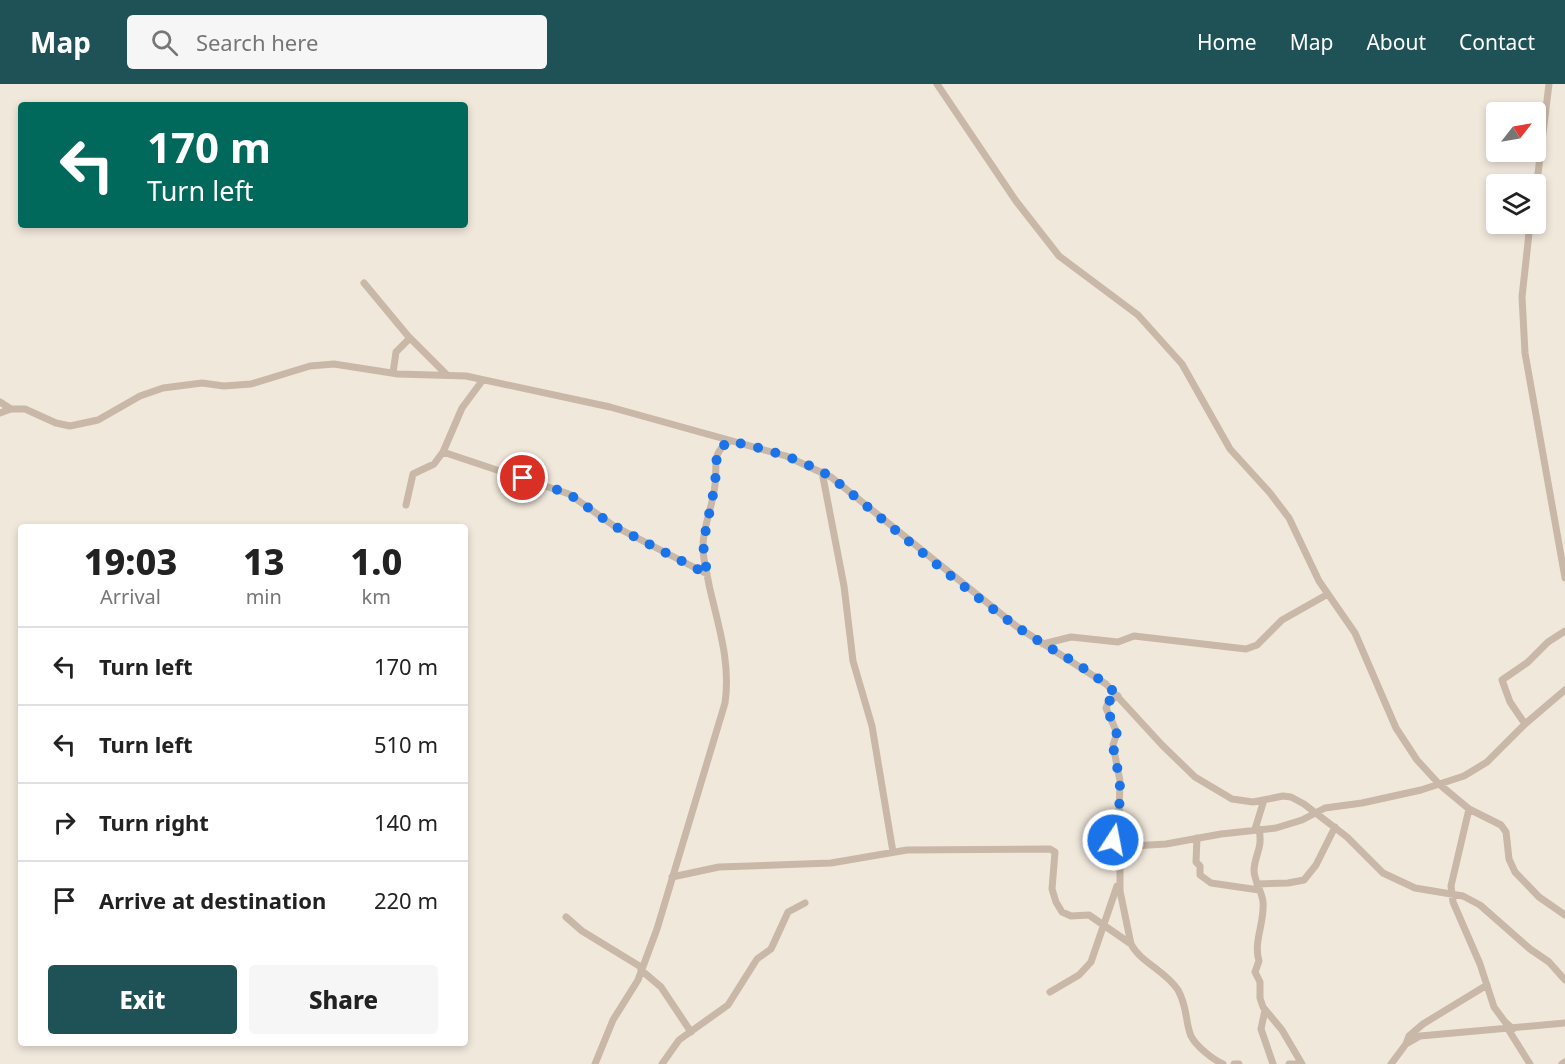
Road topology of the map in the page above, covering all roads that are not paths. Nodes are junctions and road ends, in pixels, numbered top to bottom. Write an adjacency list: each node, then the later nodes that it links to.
1 (937, 84): 22 (street)
2 (1549, 84): 3 (street)
3 (1538, 174)
4 (1529, 234): 18 (street)
5 (364, 283): 6 (street)
6 (410, 338): 7 (street); 8 (street)
7 (393, 373): 8 (street); 11 (street)
8 (447, 375): 9 (street)
9 (482, 381): 13 (street); 14 (street)
10 (0, 402): 11 (street)
11 (11, 409): 12 (street)
12 (0, 413)
13 (730, 441): 15 (street); 21 (street)
14 (442, 452): 16 (street); 21 (street)
15 (822, 472): 24 (street); 36 (street)
16 (406, 505)
17 (1565, 520): 18 (street)
18 (1557, 523): 19 (street)
19 (1563, 554): 20 (street)
20 (1565, 573)
21 (707, 574): 37 (street)
22 (1328, 594): 24 (street); 28 (street)
23 (1565, 631): 27 (street)
24 (1043, 644): 26 (street)
25 (1565, 690): 27 (street)
26 (1118, 696): 29 (street); 35 (street)
27 (1525, 724): 28 (street)
28 (1439, 784): 30 (street); 31 (street)
29 (1264, 800): 31 (street); 33 (street)
30 (1469, 809): 40 (street); 42 (street)
31 (1315, 812): 32 (street); 33 (street)
32 (1335, 827): 39 (street); 40 (street)
33 (1257, 829): 34 (street); 39 (street)
34 (1197, 838): 35 (street); 39 (street)
35 (1116, 847): 38 (street)
36 (893, 852): 37 (street); 44 (street)
37 (672, 877): 46 (street)
38 (1119, 880): 44 (street); 45 (street)
39 (1258, 887): 50 (street)
40 (1451, 894): 47 (street); 48 (street)
41 (806, 903): 53 (street)
42 (1565, 915)
43 (566, 917): 46 (street)
44 (1104, 927): 45 (street); 49 (street)
45 (1131, 944): 57 (street)
46 (641, 969): 53 (street); 55 (street)
47 (1565, 980)
48 (1487, 985): 52 (street); 54 (street)
49 (1050, 992)
50 (1265, 1010): 61 (street); 63 (street)
51 (1565, 1023): 52 (street)
52 (1511, 1029): 54 (street); 65 (street)
53 (691, 1032): 56 (street)
54 (1406, 1044): 64 (street)
55 (595, 1064)
56 (662, 1064)
57 (1223, 1064)
58 (1233, 1064): 59 (street)
59 (1239, 1064)
60 (1265, 1064): 61 (street)
61 (1274, 1064)
62 (1289, 1064): 63 (street)
63 (1301, 1064)
64 (1391, 1064)
65 (1530, 1064)

